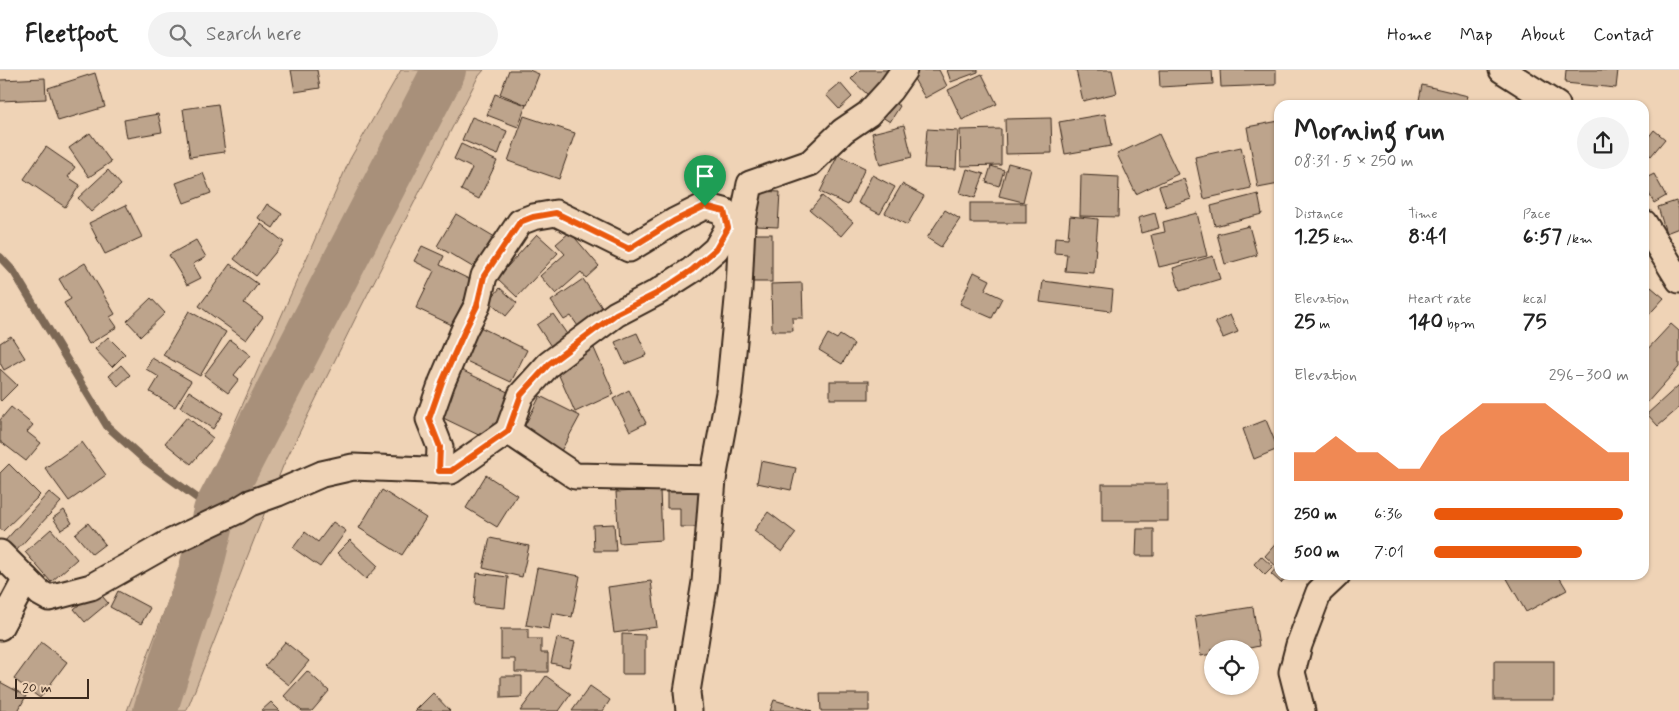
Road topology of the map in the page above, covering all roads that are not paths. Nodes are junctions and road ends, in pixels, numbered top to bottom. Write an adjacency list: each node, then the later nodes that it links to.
1 (904, 70): 8 (street)
2 (1502, 70): 3 (street)
3 (1548, 100)
4 (1649, 230): 5 (street)
5 (1677, 270)
6 (508, 431): 7 (street); 7 (street); 8 (street)
7 (439, 471): 10 (street)
8 (713, 479): 13 (street)
9 (0, 553): 10 (street)
10 (26, 579): 12 (street)
11 (1331, 580): 14 (street)
12 (0, 627)
13 (689, 711)
14 (1302, 711)

